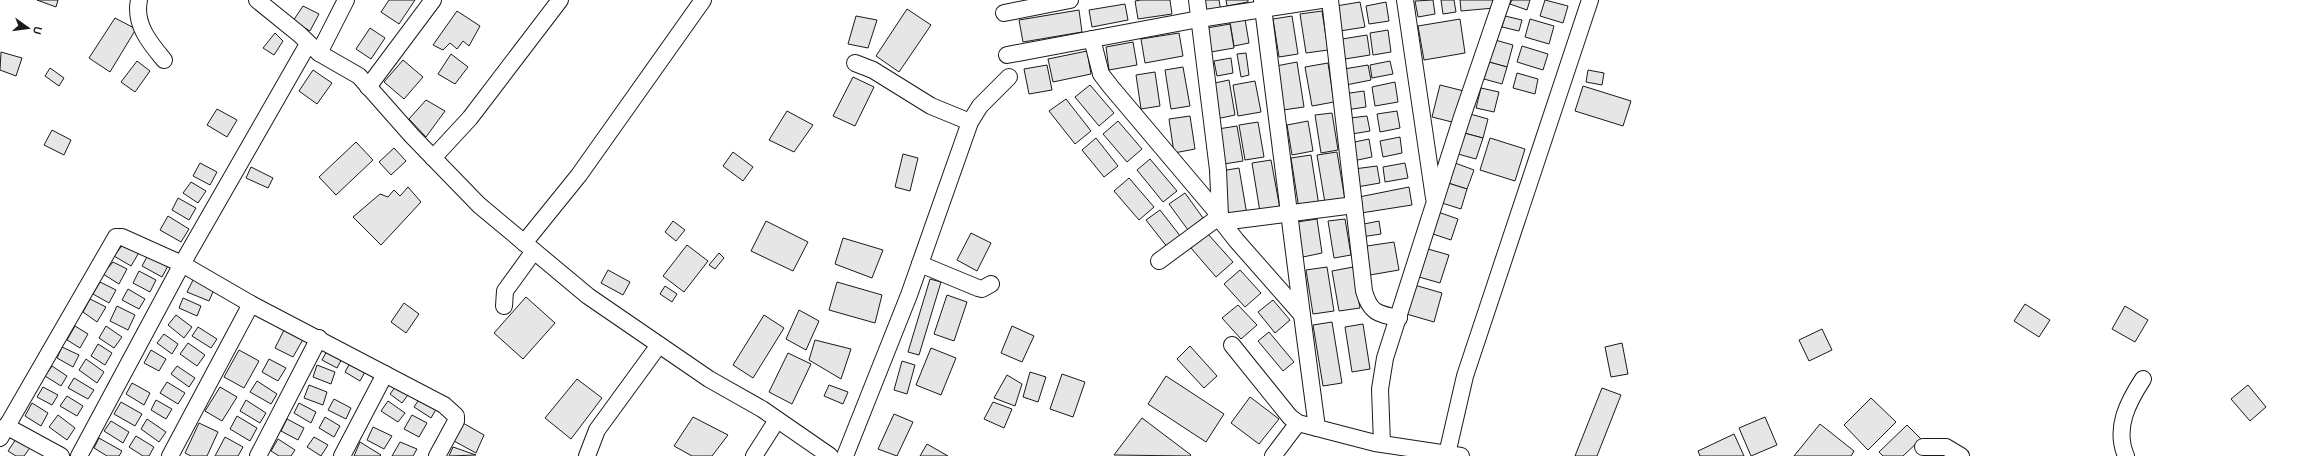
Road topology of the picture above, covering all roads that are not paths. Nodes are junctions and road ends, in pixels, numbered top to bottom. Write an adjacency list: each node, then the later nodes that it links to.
1 (139, 0): 20 (street)
2 (257, 0): 18 (street)
3 (346, 0): 18 (street)
4 (433, 0): 23 (street)
5 (560, 0): 25 (street)
6 (703, 0): 30 (street)
7 (1070, 0): 15 (street)
8 (1197, 0): 16 (street)
9 (1321, 0): 14 (street)
10 (1330, 0): 27 (street)
11 (1405, 0): 26 (street)
12 (1502, 0): 26 (street)
13 (1590, 0): 51 (street)
14 (1263, 5): 16 (street); 28 (street)
15 (1004, 13)
16 (1199, 19): 17 (street); 29 (street)
17 (1092, 39): 19 (street); 29 (street)
18 (313, 49): 23 (street); 32 (street)
19 (1007, 55)
20 (164, 60)
21 (855, 63): 24 (street)
22 (1009, 77): 24 (street)
23 (368, 87): 25 (street)
24 (970, 122): 33 (street)
25 (433, 158): 30 (street)
26 (1435, 202): 38 (street)
27 (1354, 205): 28 (street); 38 (street)
28 (1289, 214): 29 (street); 37 (street)
29 (1221, 219): 31 (street); 37 (street)
30 (529, 247): 36 (street); 40 (street)
31 (1159, 261)
32 (182, 264): 35 (street); 47 (street); 53 (street)
33 (920, 264): 34 (street); 61 (street)
34 (991, 284)
35 (251, 304): 39 (street); 54 (street)
36 (504, 306)
37 (1302, 315): 46 (street)
38 (1399, 318): 48 (street)
39 (319, 338): 42 (street); 55 (street)
40 (659, 345): 44 (street); 58 (street)
41 (1232, 345): 45 (street)
42 (385, 374): 56 (street); 57 (street)
43 (2143, 378): 64 (street)
44 (776, 420): 59 (street); 60 (street)
45 (1298, 423): 46 (street); 62 (street)
46 (1317, 428): 48 (street)
47 (3, 432): 52 (street)
48 (1376, 447): 50 (street)
49 (1923, 447): 63 (street)
50 (1428, 453): 51 (street)
51 (1454, 455)
52 (62, 456)
53 (79, 456)
54 (170, 456)
55 (258, 456)
56 (342, 456)
57 (437, 456)
58 (587, 456)
59 (754, 456)
60 (830, 456)
61 (845, 456)
62 (1273, 456)
63 (1962, 456)
64 (2126, 456)

